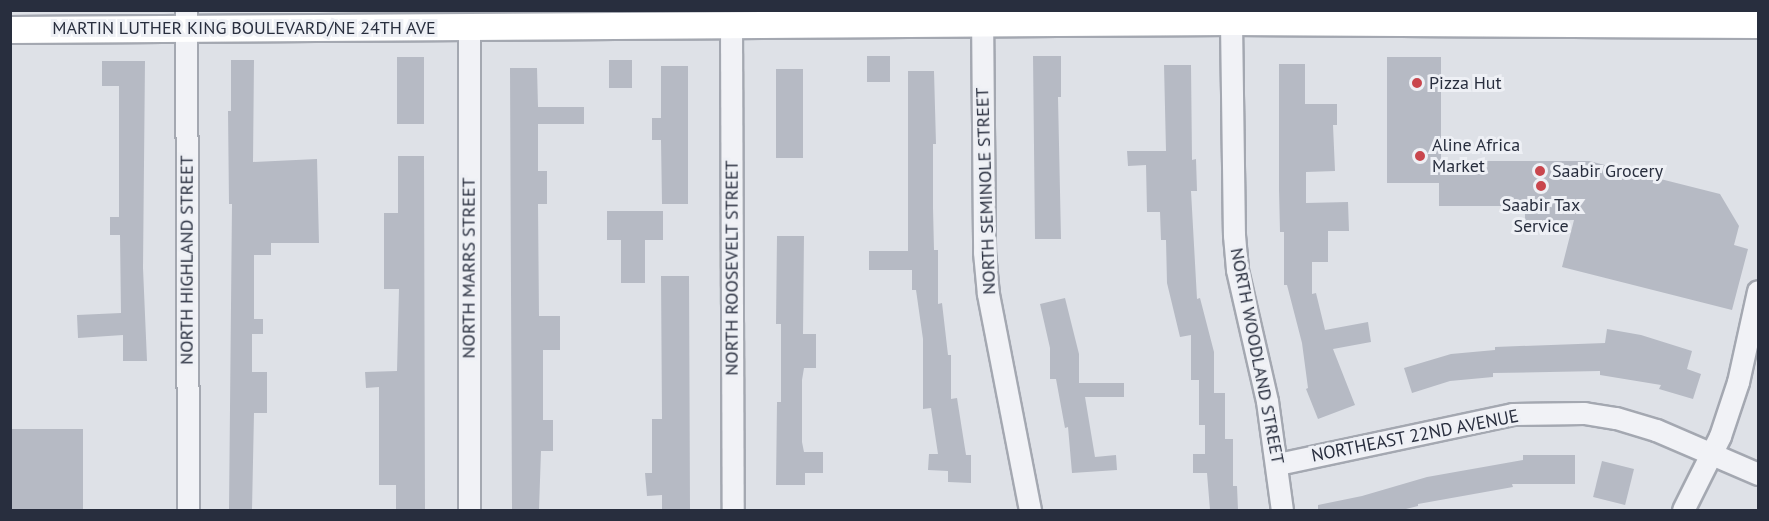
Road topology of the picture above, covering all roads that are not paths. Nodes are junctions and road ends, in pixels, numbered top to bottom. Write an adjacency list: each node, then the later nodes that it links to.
1 (982, 17): 3 (main road, MARTIN LUTHER KING BOULEVARD/NE 24TH AVE); 6 (main road, MARTIN LUTHER KING BOULEVARD/NE 24TH AVE); 15 (street, NORTH SEMINOLE STREET)
2 (186, 20): 5 (main road, MARTIN LUTHER KING BOULEVARD/NE 24TH AVE); 7 (main road, MARTIN LUTHER KING BOULEVARD/NE 24TH AVE); 12 (street, NORTH HIGHLAND STREET)
3 (1231, 22): 4 (main road, MARTIN LUTHER KING BOULEVARD/NE 24TH AVE); 10 (street, NORTH WOODLAND STREET)
4 (1758, 25)
5 (468, 26): 6 (main road, MARTIN LUTHER KING BOULEVARD/NE 24TH AVE); 13 (street, NORTH MARRS STREET)
6 (731, 26): 14 (street, NORTH ROOSEVELT STREET)
7 (10, 30)
8 (1758, 291): 9 (street)
9 (1713, 454): 10 (street, NORTHEAST 22ND AVENUE); 11 (street, NORTHEAST 22ND AVENUE); 17 (street)
10 (1278, 464): 16 (street, NORTH WOODLAND STREET)
11 (1758, 474)
12 (188, 510)
13 (468, 510)
14 (733, 510)
15 (1030, 510)
16 (1282, 510)
17 (1683, 510)

